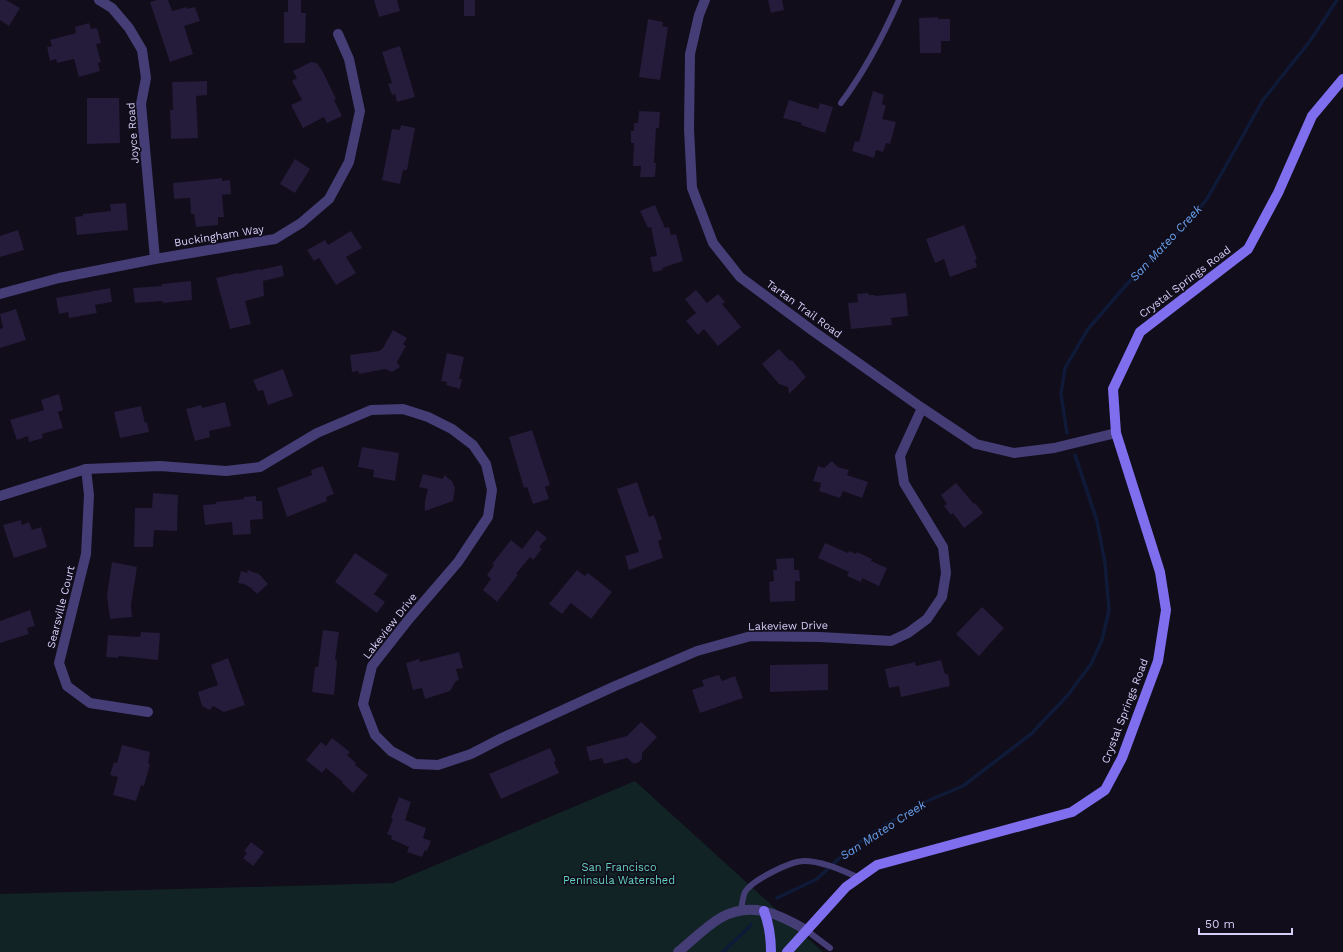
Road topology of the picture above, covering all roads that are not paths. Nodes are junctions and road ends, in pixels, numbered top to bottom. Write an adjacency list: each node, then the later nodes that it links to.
1 (99, 0): 7 (street, Joyce Road)
2 (705, 0): 9 (street, Tartan Trail Road)
3 (899, 0): 6 (lane)
4 (338, 34): 7 (street, Buckingham Way)
5 (1343, 79): 10 (main road, Crystal Springs Road)
6 (841, 103)
7 (155, 259): 8 (street, Buckingham Way)
8 (0, 294)
9 (922, 408): 10 (street, Tartan Trail Road); 11 (street, Lakeview Drive)
10 (1116, 433): 14 (main road, Crystal Springs Road)
11 (86, 469): 12 (street, Lakeview Drive); 13 (street, Searsville Court)
12 (0, 496)
13 (148, 712)
14 (860, 878): 15 (lane); 17 (main road, Crystal Springs Road)
15 (741, 910): 16 (street); 19 (street)
16 (764, 911): 17 (street); 20 (main road)
17 (806, 930): 18 (lane); 21 (main road, Crystal Springs Road)
18 (830, 948)
19 (678, 952)
20 (771, 952)
21 (787, 952)

